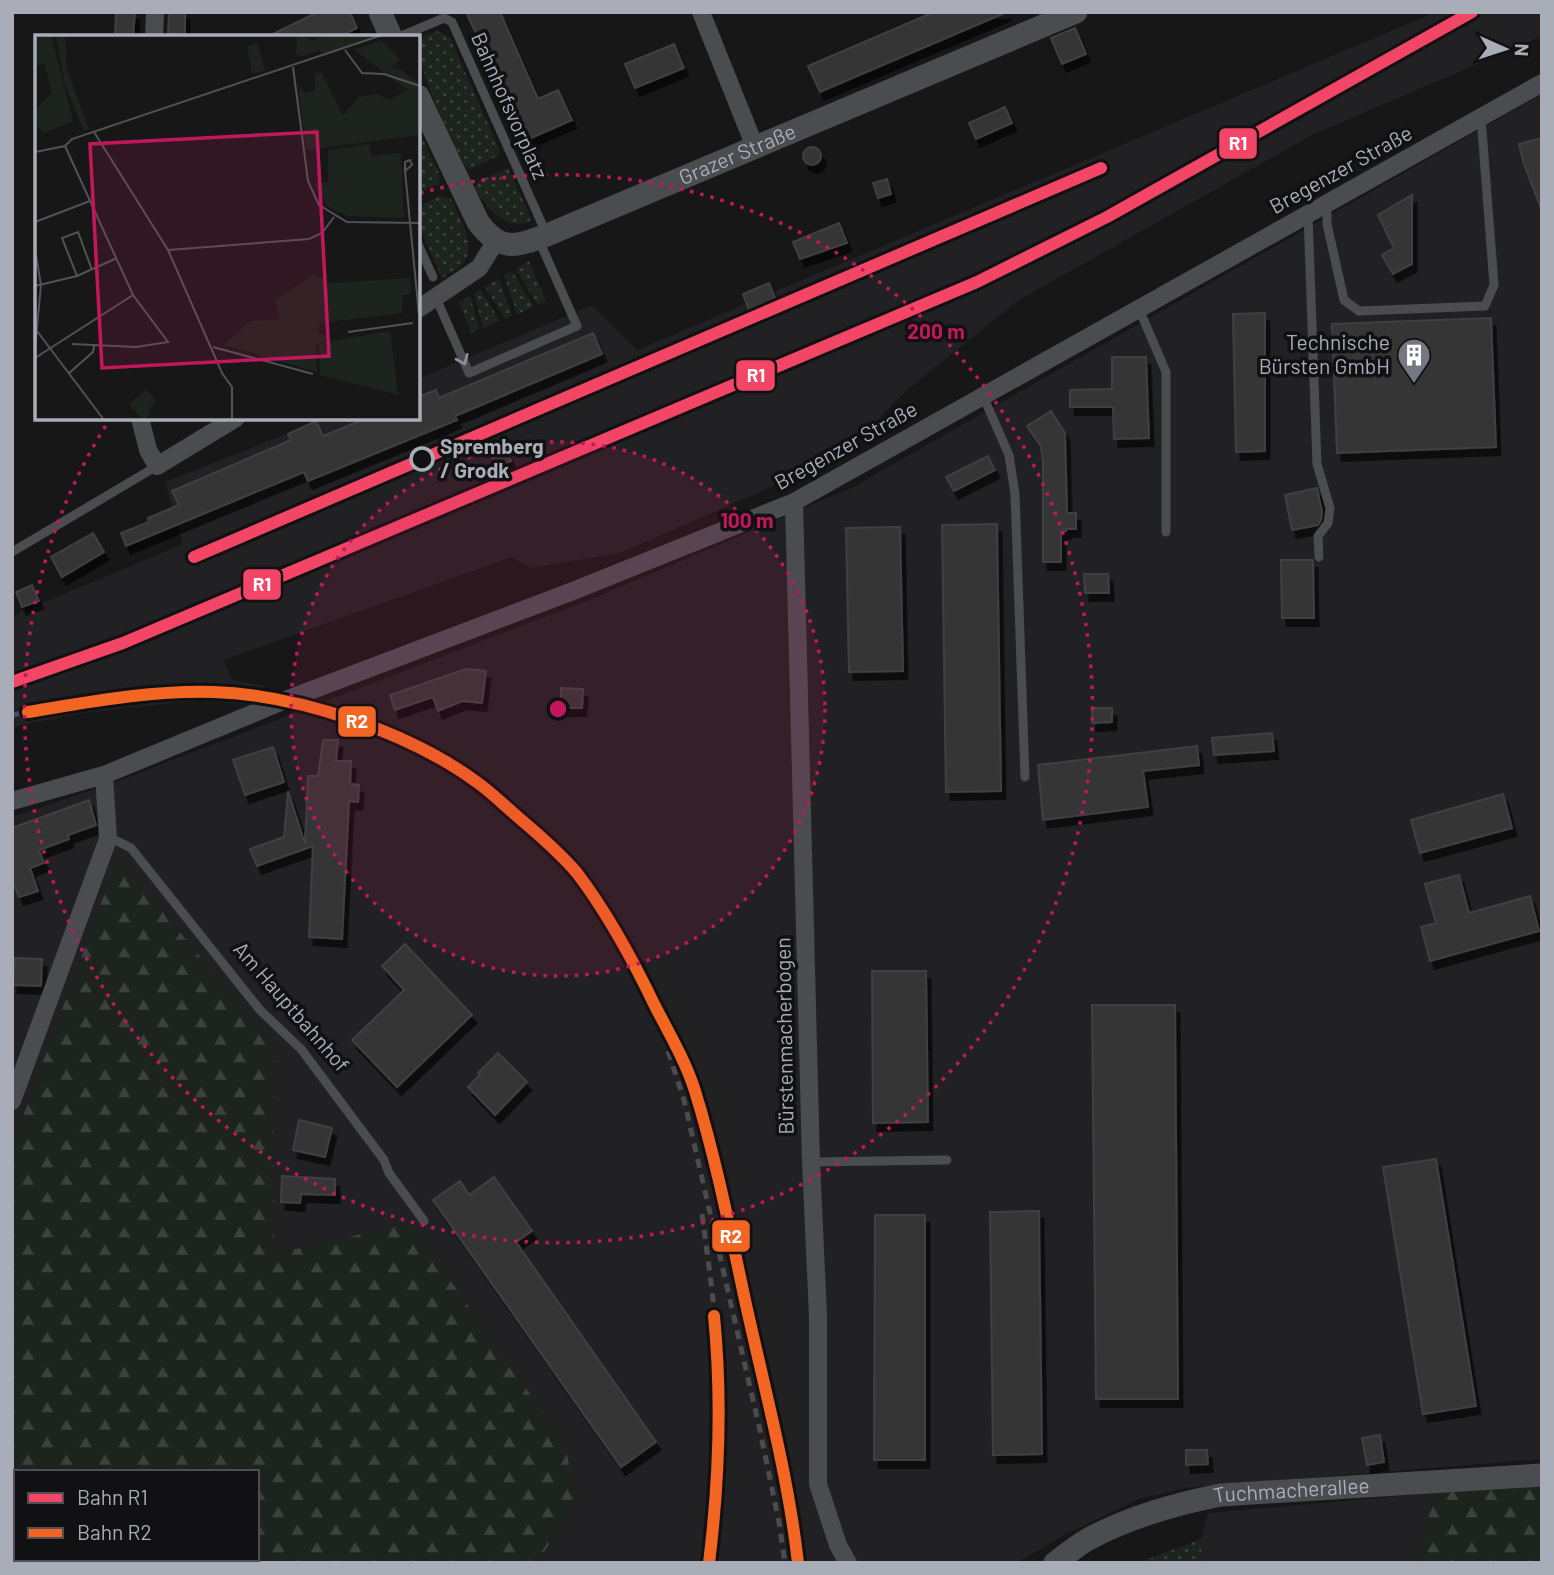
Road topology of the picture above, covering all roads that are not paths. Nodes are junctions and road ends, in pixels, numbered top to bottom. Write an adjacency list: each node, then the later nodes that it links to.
1 (155, 12): 5 (street)
2 (380, 12): 6 (street)
3 (701, 12): 11 (street)
4 (1076, 12): 11 (street, Grazer Straße)
5 (154, 35)
6 (390, 35)
7 (404, 35): 14 (lane, Bahnhofsvorplatz)
8 (1542, 83): 10 (street, Bregenzer Straße)
9 (420, 100): 15 (street)
10 (1481, 117): 12 (street, Bregenzer Straße); 12 (lane)
11 (755, 147): 14 (street, Grazer Straße)
12 (1327, 204): 13 (street, Bregenzer Straße)
13 (1308, 214): 20 (street, Bregenzer Straße); 28 (lane)
14 (541, 231): 15 (street, Grazer Straße); 18 (lane, Bahnhofsvorplatz, one-way to 14)
15 (496, 241): 18 (street)
16 (420, 248): 17 (lane)
17 (433, 276)
18 (436, 298): 19 (street)
19 (420, 308)
20 (1139, 309): 21 (street, Bregenzer Straße); 26 (lane)
21 (983, 396): 25 (street, Bregenzer Straße); 30 (lane)
22 (140, 420): 24 (street)
23 (233, 420): 24 (street)
24 (156, 466): 27 (lane)
25 (794, 502): 29 (street, Bregenzer Straße); 35 (street, Bürstenmacherbogen)
26 (1166, 531)
27 (12, 552)
28 (1319, 557)
29 (104, 775): 31 (street, Bregenzer Straße); 32 (street)
30 (1024, 777)
31 (12, 801)
32 (108, 839): 33 (street); 36 (lane, Am Hauptbahnhof)
33 (12, 1101)
34 (947, 1160): 35 (lane)
35 (811, 1162): 38 (street, Bürstenmacherbogen)
36 (424, 1221)
37 (1542, 1475): 39 (street, Tuchmacherallee)
38 (848, 1563)
39 (1055, 1563)

